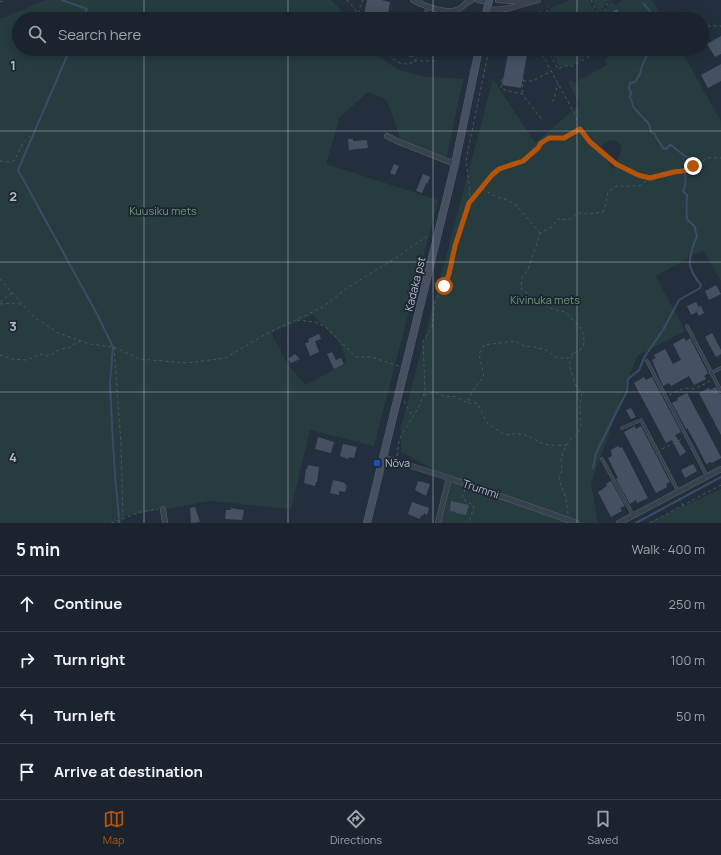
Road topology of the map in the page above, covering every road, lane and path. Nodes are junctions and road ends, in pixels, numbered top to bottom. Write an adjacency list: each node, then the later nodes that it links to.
1 (5, 0): 12 (path)
2 (347, 0): 17 (path)
3 (363, 0): 18 (path)
4 (413, 0): 13 (street)
5 (472, 0): 16 (street)
6 (478, 0): 14 (street)
7 (498, 0): 11 (street)
8 (538, 0): 11 (street)
9 (591, 0): 21 (path)
10 (610, 0): 22 (path)
11 (529, 1): 14 (street)
12 (0, 2)
13 (420, 2): 16 (street)
14 (488, 4)
15 (548, 6): 20 (path)
16 (428, 7): 19 (lane)
17 (357, 12)
18 (359, 12)
19 (426, 12)
20 (547, 12)
21 (597, 12)
22 (604, 12)
23 (709, 26): 24 (path)
24 (721, 26)
25 (389, 56): 32 (path)
26 (418, 56): 32 (path)
27 (478, 56): 47 (main road, Kadaka pst)
28 (488, 56): 50 (path)
29 (543, 56): 34 (path)
30 (551, 56): 31 (path)
31 (589, 56)
32 (414, 61): 33 (path)
33 (436, 61)
34 (551, 71): 37 (path); 38 (path)
35 (523, 75): 37 (path)
36 (502, 79): 39 (path)
37 (523, 81): 39 (path)
38 (558, 84): 40 (path); 42 (path)
39 (522, 94): 41 (path)
40 (552, 101)
41 (543, 121)
42 (580, 129): 48 (path); 49 (path)
43 (30, 136): 46 (path)
44 (387, 136): 47 (street)
45 (721, 158): 48 (path)
46 (0, 161)
47 (455, 164): 51 (main road, Kadaka pst)
48 (650, 178): 52 (path)
49 (481, 189): 50 (path); 52 (path)
50 (469, 203): 73 (path)
51 (439, 232): 57 (path); 67 (main road, Kadaka pst)
52 (541, 233): 61 (path)
53 (0, 279): 54 (path)
54 (13, 293): 55 (path); 56 (path)
55 (0, 303): 56 (path)
56 (25, 306): 59 (path)
57 (296, 320): 60 (path); 67 (path)
58 (687, 326): 70 (lane)
59 (81, 341): 60 (path); 62 (path)
60 (114, 347): 95 (path)
61 (574, 353): 76 (path); 80 (path)
62 (0, 355)
63 (647, 361): 75 (lane)
64 (659, 364): 65 (path)
65 (655, 366)
66 (660, 367): 69 (path)
67 (406, 368): 82 (main road, Kadaka pst)
68 (721, 368): 70 (lane)
69 (657, 369)
70 (711, 372): 71 (lane)
71 (715, 379): 72 (lane); 75 (path)
72 (721, 391)
73 (423, 395): 76 (path); 77 (path)
74 (405, 397): 77 (path)
75 (666, 397): 79 (lane)
76 (467, 403): 80 (path)
77 (412, 416): 83 (path)
78 (622, 428): 81 (lane)
79 (686, 436): 81 (path); 86 (lane)
80 (567, 445): 96 (path)
81 (658, 451): 90 (lane)
82 (383, 457): 87 (street, Trummi); 99 (main road, Kadaka pst)
83 (397, 457)
84 (602, 459): 94 (lane)
85 (721, 469): 86 (street)
86 (707, 476): 90 (street)
87 (450, 478): 88 (street, Trummi); 100 (street)
88 (466, 484): 96 (street, Trummi); 101 (path)
89 (721, 485): 92 (path)
90 (678, 491): 94 (street)
91 (679, 498): 92 (path)
92 (683, 506): 104 (path)
93 (163, 509): 97 (path); 98 (street)
94 (633, 515): 103 (street)
95 (123, 516)
96 (567, 520): 102 (street, Trummi)
97 (111, 523)
98 (165, 523)
99 (367, 523)
100 (438, 523)
101 (469, 523)
102 (577, 523)
103 (618, 523)
104 (650, 523)

